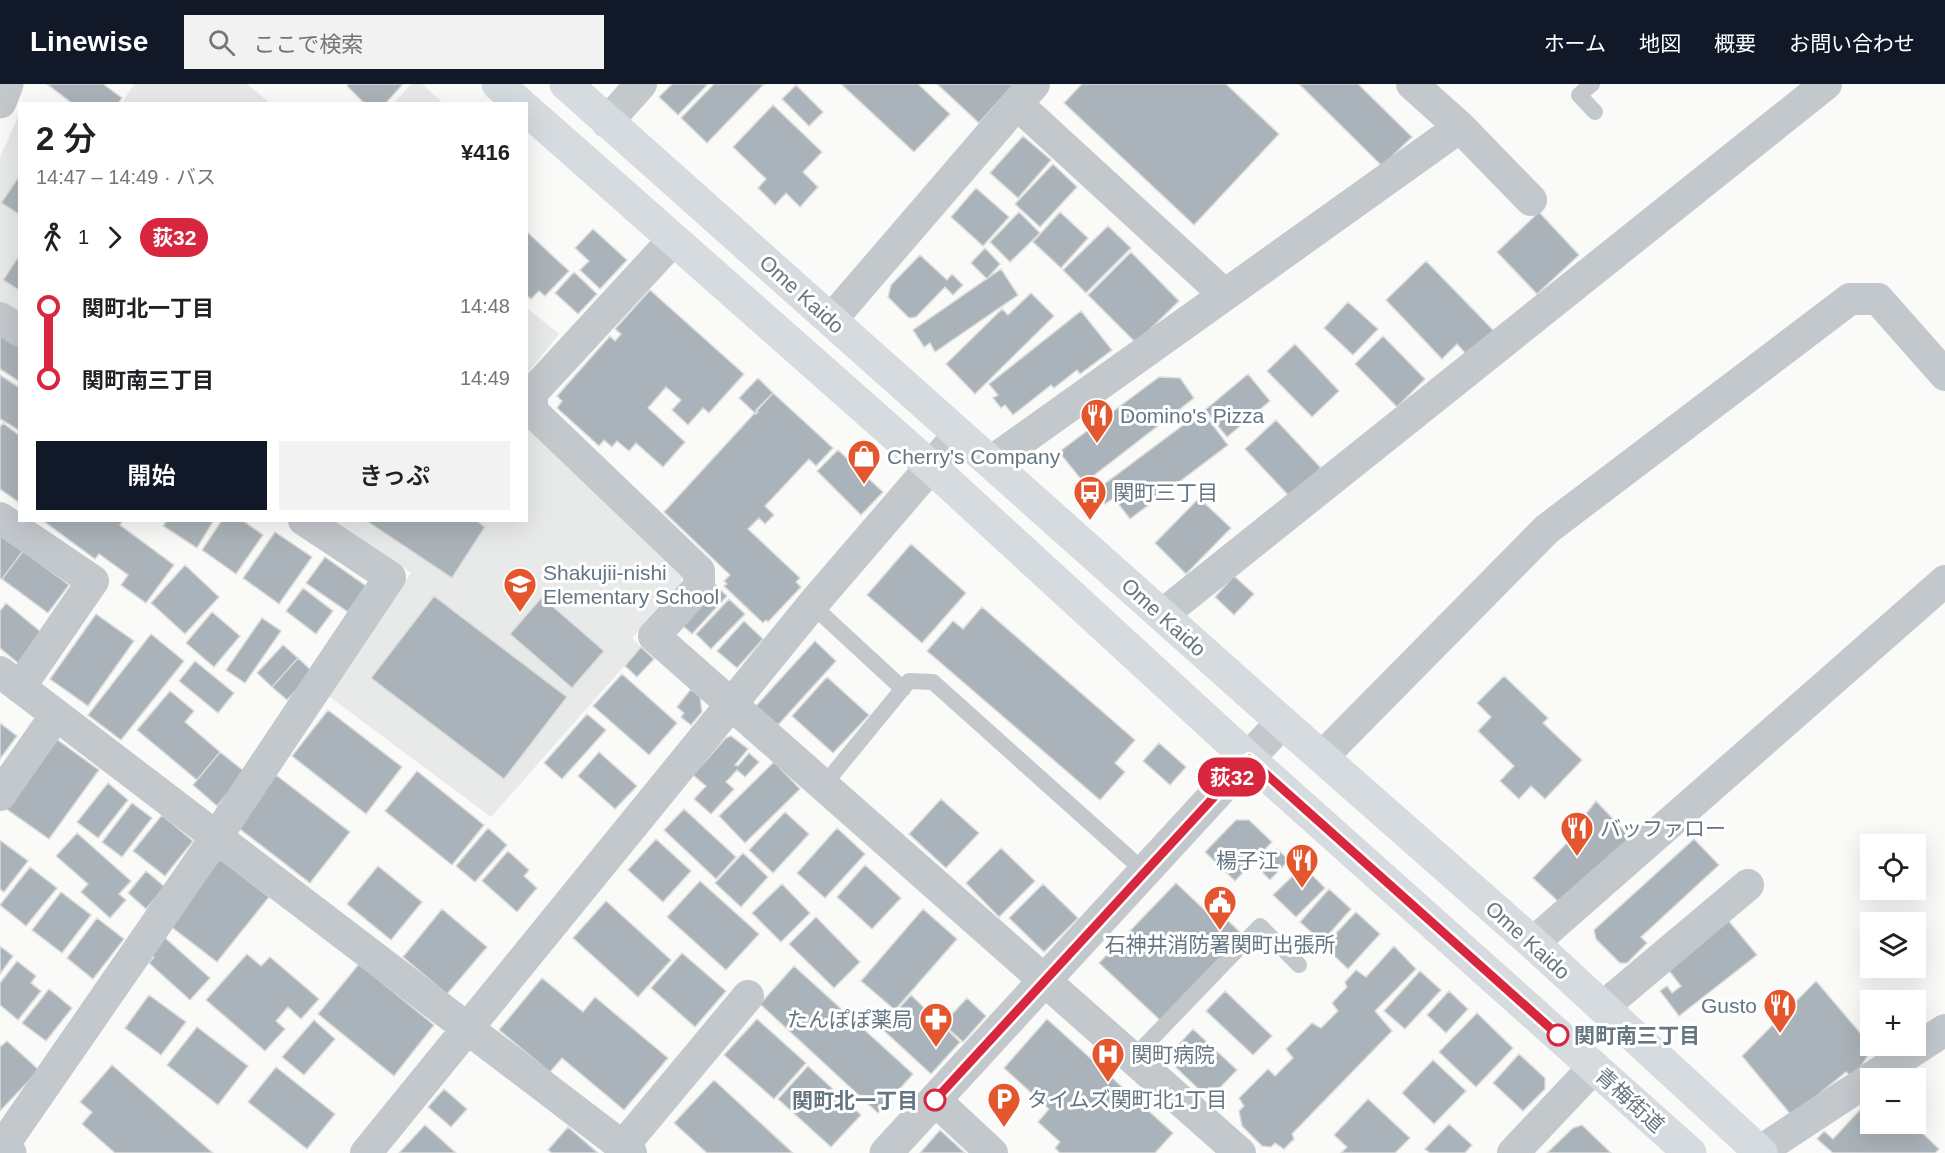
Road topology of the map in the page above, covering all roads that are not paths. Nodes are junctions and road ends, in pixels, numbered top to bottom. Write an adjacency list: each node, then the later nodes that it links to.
1 (8, 84): 9 (street)
2 (498, 84): 10 (main road)
3 (566, 84): 13 (main road, Ome Kaido)
4 (641, 84): 13 (street)
5 (1412, 84): 14 (street)
6 (1592, 84): 12 (lane)
7 (1826, 84): 29 (street)
8 (1026, 94): 17 (street); 19 (street)
9 (0, 102)
10 (518, 102)
11 (528, 111): 16 (main road)
12 (1595, 112)
13 (607, 122): 19 (main road, Ome Kaido)
14 (1460, 127): 15 (street); 17 (street)
15 (1531, 200)
16 (673, 240): 24 (main road); 32 (street)
17 (1224, 294): 23 (street)
18 (0, 318): 20 (street)
19 (831, 320): 22 (main road, Ome Kaido)
20 (18, 330)
21 (1945, 375): 35 (street)
22 (959, 434): 23 (main road, Ome Kaido); 24 (street)
23 (991, 462): 29 (main road, Ome Kaido)
24 (930, 466): 28 (street); 36 (main road)
25 (0, 518): 30 (street)
26 (307, 522): 39 (street)
27 (1945, 581): 42 (street)
28 (812, 605): 31 (lane); 32 (street)
29 (1162, 615): 34 (main road, Ome Kaido)
30 (10, 679): 33 (street)
31 (903, 689): 37 (lane); 40 (lane)
32 (730, 705): 37 (street); 47 (street)
33 (56, 715): 38 (street); 39 (street)
34 (1282, 722): 35 (main road, Ome Kaido); 36 (street)
35 (1322, 757): 42 (main road, Ome Kaido)
36 (1249, 759): 40 (street); 50 (main road, 青梅街道)
37 (823, 786): 44 (street)
38 (0, 795)
39 (217, 836): 47 (street); 54 (street)
40 (1145, 873): 44 (street)
41 (1748, 885): 46 (street)
42 (1533, 943): 46 (main road, Ome Kaido)
43 (1299, 965): 49 (lane)
44 (1046, 981): 49 (street); 53 (street)
45 (748, 996): 55 (street)
46 (1603, 1006): 56 (main road, Ome Kaido)
47 (468, 1027): 55 (street); 57 (street)
48 (1945, 1030): 51 (street)
49 (1133, 1058): 60 (street)
50 (1594, 1067): 61 (street); 62 (main road, 青梅街道)
51 (1888, 1068)
52 (1860, 1086): 56 (street)
53 (935, 1100): 58 (street); 59 (street)
54 (3, 1149)
55 (627, 1150)
56 (1760, 1152)
57 (366, 1153)
58 (886, 1153)
59 (992, 1153)
60 (1240, 1153)
61 (1513, 1153)
62 (1690, 1153)

